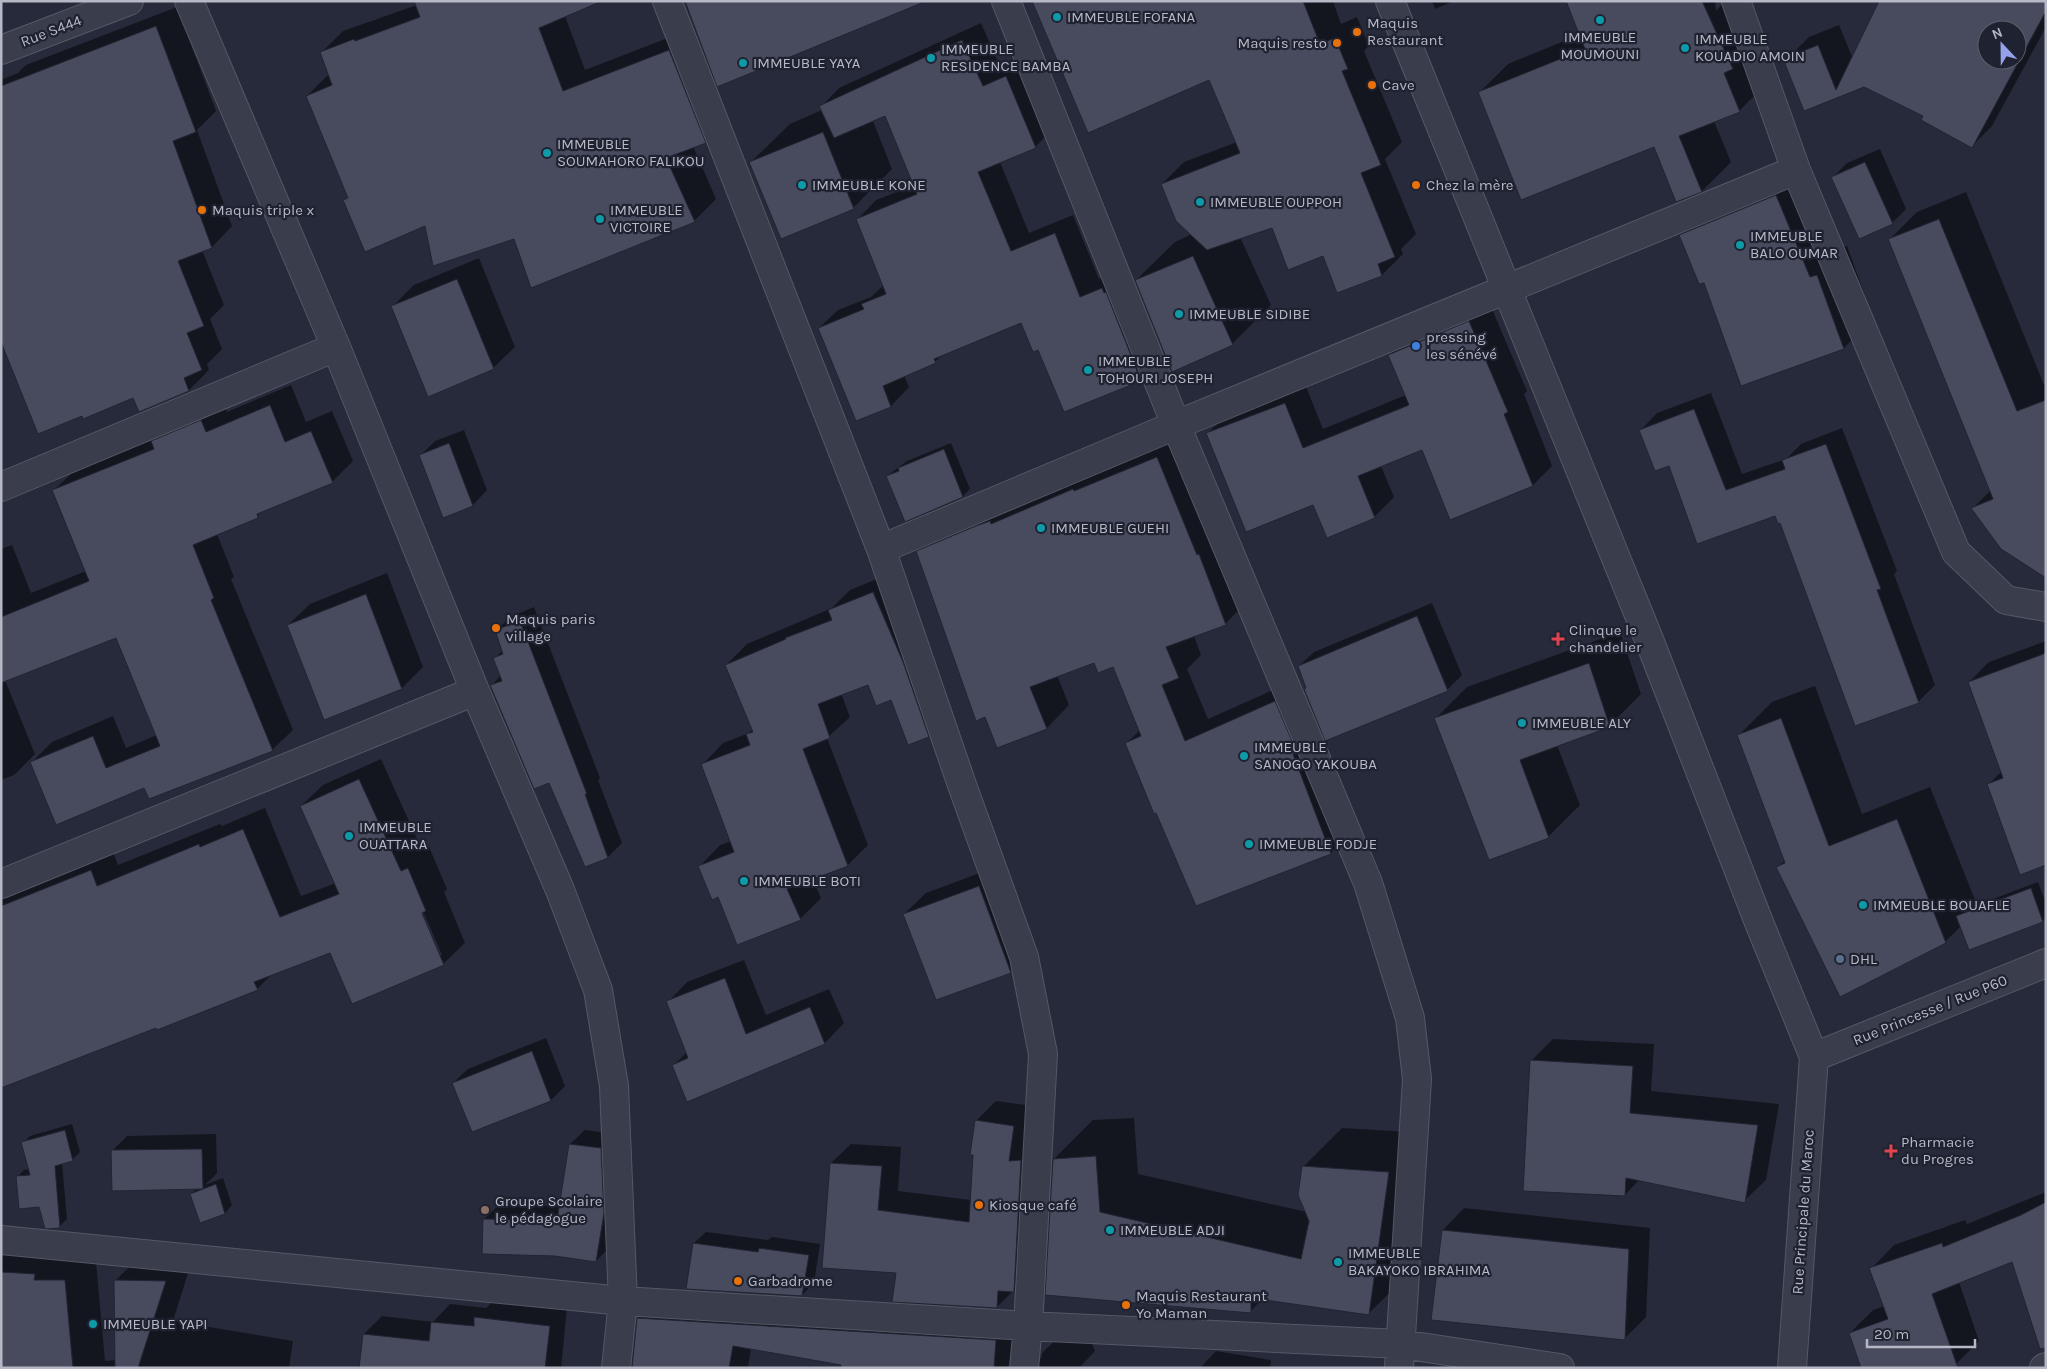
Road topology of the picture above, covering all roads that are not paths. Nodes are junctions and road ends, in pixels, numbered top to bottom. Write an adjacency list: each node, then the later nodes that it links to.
1 (129, 1): 7 (street, Rue S444)
2 (189, 1): 10 (street)
3 (667, 1): 13 (street)
4 (1006, 1): 11 (street)
5 (1390, 1): 9 (street)
6 (1736, 1): 8 (street)
7 (1, 50)
8 (1796, 170): 9 (street); 14 (street)
9 (1507, 288): 11 (street); 18 (street)
10 (336, 347): 12 (street); 15 (street)
11 (1176, 425): 13 (street); 22 (street)
12 (1, 487)
13 (880, 549): 21 (street)
14 (2046, 607)
15 (475, 691): 16 (street); 20 (street)
16 (1, 884)
17 (2046, 963): 18 (street, Rue Princesse / Rue P60)
18 (1814, 1057): 26 (street, Rue Principale du Maroc)
19 (1, 1240): 20 (street)
20 (623, 1301): 21 (street); 23 (street)
21 (1028, 1326): 22 (street); 24 (street)
22 (1400, 1356): 25 (street)
23 (616, 1368)
24 (1024, 1368)
25 (1560, 1368)
26 (1792, 1368)

